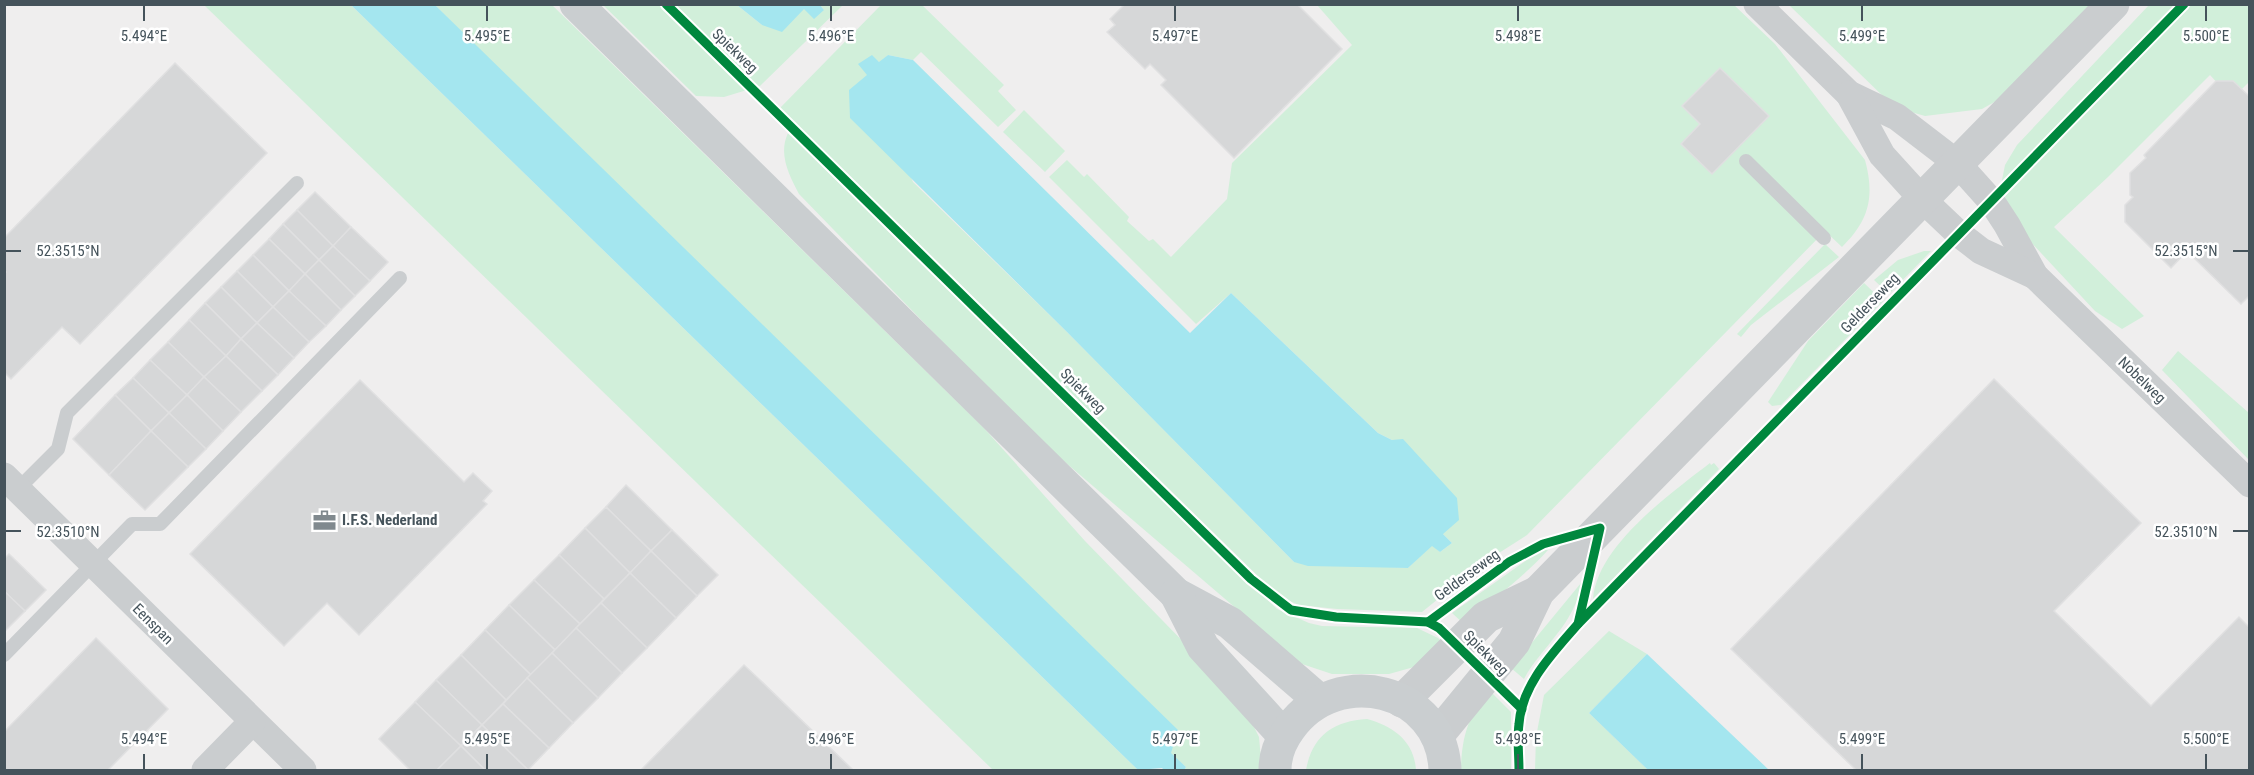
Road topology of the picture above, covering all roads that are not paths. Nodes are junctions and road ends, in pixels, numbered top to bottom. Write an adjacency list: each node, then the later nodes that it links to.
1 (576, 4): 16 (main road)
2 (1757, 4): 4 (street)
3 (2113, 4): 6 (street)
4 (1849, 94): 6 (street, Nobelweg); 8 (street, Nobelweg)
5 (1746, 161): 9 (lane)
6 (1957, 163): 8 (street); 10 (street, Nobelweg)
7 (297, 183): 12 (lane)
8 (1922, 199): 10 (street, Nobelweg); 15 (street)
9 (1824, 238)
10 (2035, 276): 13 (street, Nobelweg)
11 (400, 278): 14 (lane)
12 (11, 483): 14 (street, Eenspan)
13 (2250, 484)
14 (94, 564): 17 (lane); 20 (street, Eenspan)
15 (1538, 592): 19 (street); 22 (street)
16 (1176, 594): 18 (main road); 21 (main road)
17 (4, 655)
18 (1319, 700): 19 (main road); 21 (main road)
19 (1402, 701): 22 (main road)
20 (252, 722): 23 (street); 24 (street, Eenspan)
21 (1284, 736): 25 (main road)
22 (1437, 736): 26 (main road)
23 (205, 771)
24 (303, 771)
25 (1275, 771)
26 (1445, 771)

